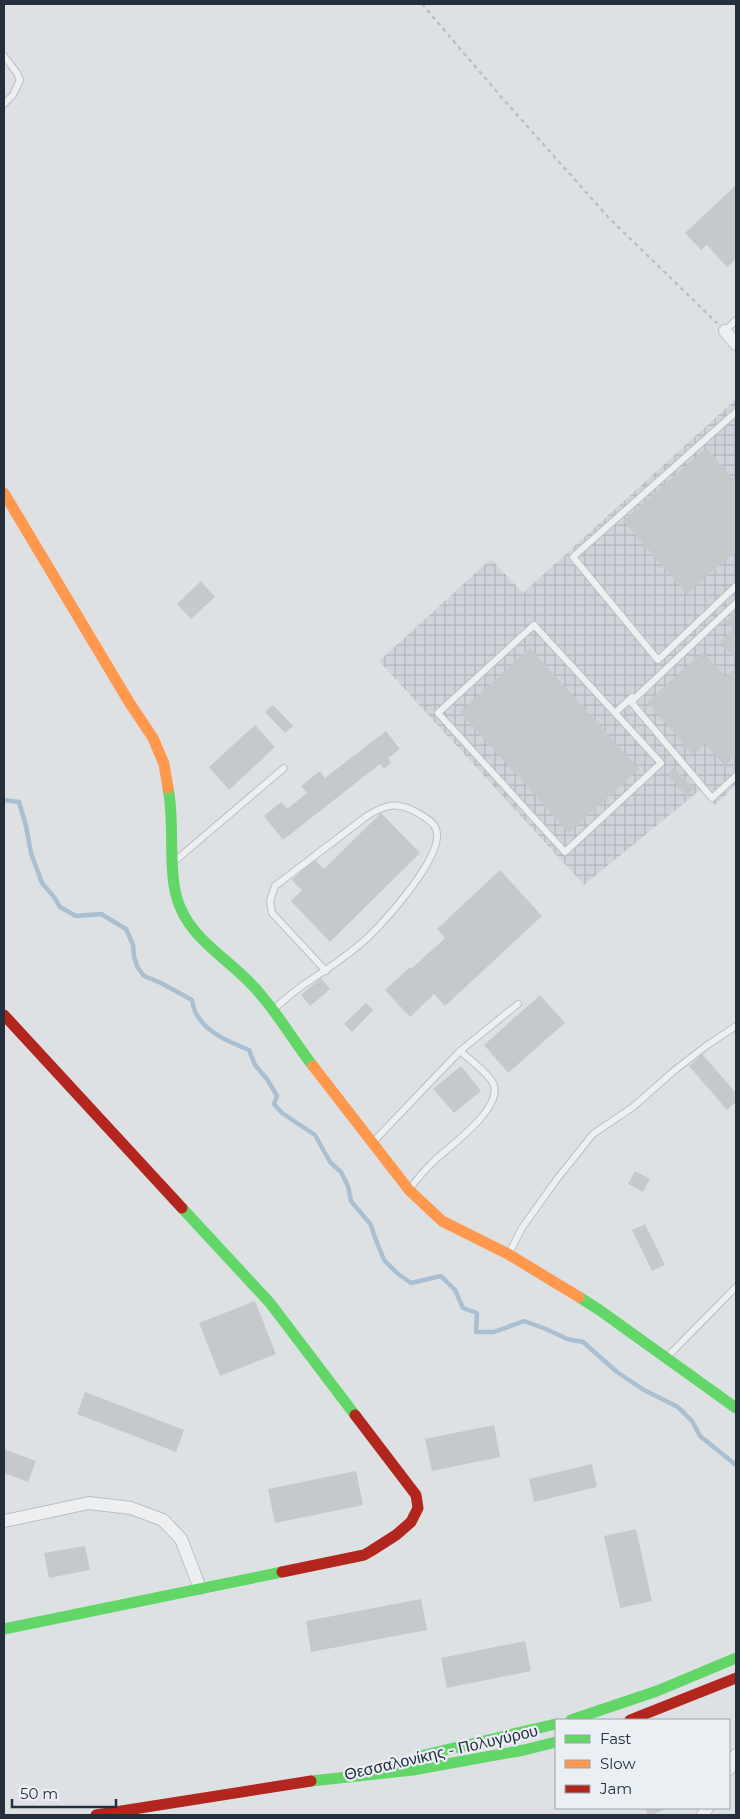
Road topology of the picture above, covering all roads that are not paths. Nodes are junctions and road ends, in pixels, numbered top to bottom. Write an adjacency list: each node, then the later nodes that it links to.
1 (4, 56): 2 (lane)
2 (4, 104)
3 (736, 320): 4 (lane)
4 (725, 331): 5 (street)
5 (736, 344)
6 (736, 412): 8 (lane)
7 (4, 493): 14 (street)
8 (736, 586)
9 (736, 598): 11 (lane)
10 (736, 603): 13 (lane)
11 (615, 713): 11 (lane)
12 (284, 768): 14 (lane)
13 (736, 776)
14 (174, 862): 17 (street)
15 (326, 971): 15 (lane); 17 (lane)
16 (518, 1004): 20 (lane)
17 (272, 1010): 21 (street)
18 (4, 1015): 28 (street)
19 (736, 1026): 23 (lane)
20 (460, 1051): 21 (lane); 22 (lane)
21 (373, 1142): 22 (street)
22 (409, 1190): 23 (street)
23 (508, 1254): 25 (street)
24 (736, 1287): 25 (lane)
25 (666, 1358): 26 (street)
26 (736, 1408)
27 (4, 1521): 28 (street)
28 (200, 1588): 29 (street)
29 (4, 1629)
30 (736, 1658): 32 (street)
31 (736, 1678): 33 (street)
32 (574, 1719)
33 (633, 1719)
34 (555, 1724): 38 (street, Θεσσαλονίκης - Πολυγύρου)
35 (555, 1742): 38 (street, Θεσσαλονίκης - Πολυγύρου)
36 (736, 1755): 37 (street)
37 (730, 1767)
38 (326, 1779): 39 (street, Θεσσαλονίκης - Πολυγύρου)
39 (96, 1815)

